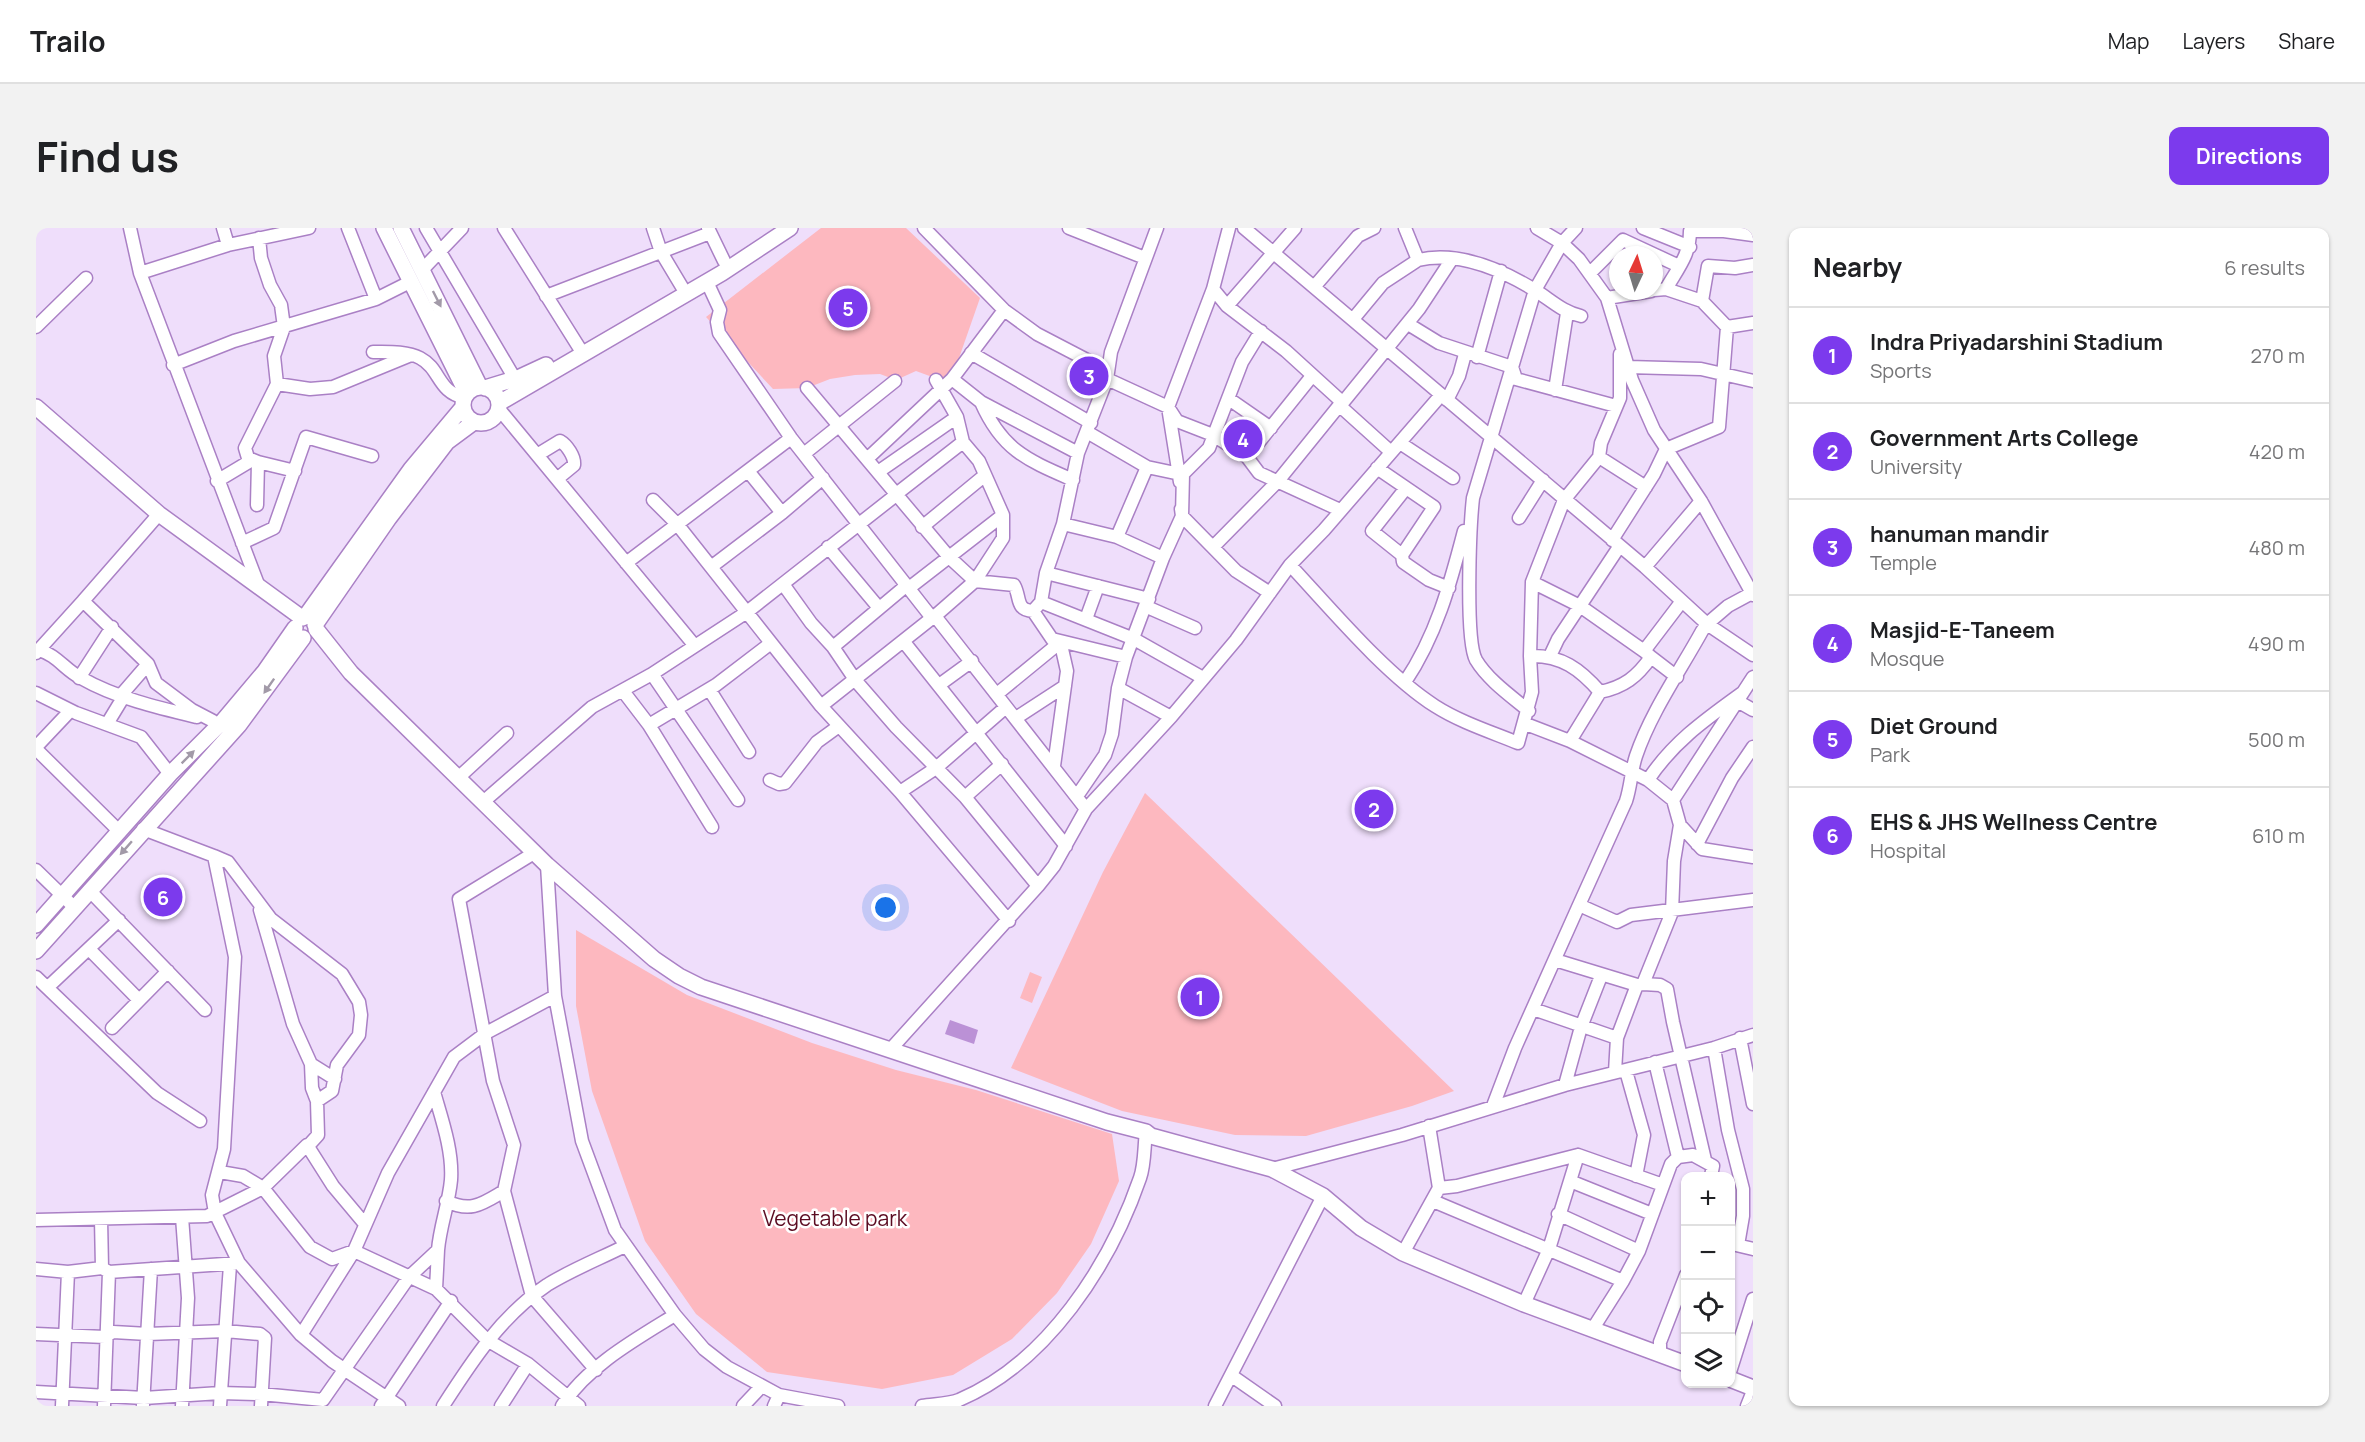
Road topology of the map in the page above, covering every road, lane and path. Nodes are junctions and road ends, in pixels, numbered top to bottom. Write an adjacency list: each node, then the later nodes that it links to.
1 (130, 228): 43 (street)
2 (224, 228): 29 (street)
3 (309, 228): 27 (street)
4 (348, 228): 55 (street)
5 (384, 228): 45 (main road)
6 (401, 228): 40 (main road)
7 (426, 228): 31 (street)
8 (462, 228): 31 (street)
9 (504, 228): 53 (street)
10 (653, 228): 32 (street)
11 (772, 228): 37 (main road)
12 (790, 228): 46 (main road)
13 (924, 228): 58 (street)
14 (1069, 228): 34 (street)
15 (1157, 228): 34 (street)
16 (1229, 228): 50 (street)
17 (1244, 228): 33 (street)
18 (1295, 228): 33 (street)
19 (1374, 228): 49 (street)
20 (1405, 228): 36 (street)
21 (1576, 228): 28 (street)
22 (1643, 228): 30 (street)
23 (1539, 229): 28 (street)
24 (1724, 230): 26 (street); 30 (street)
25 (709, 231): 32 (street); 37 (street)
26 (1753, 235)
27 (259, 238): 29 (street); 65 (street)
28 (1562, 243): 42 (street); 51 (street)
29 (228, 244): 43 (street)
30 (1690, 247): 39 (street)
31 (440, 251): 40 (street); 82 (street)
32 (661, 252): 48 (street); 53 (street)
33 (1273, 254): 49 (street); 57 (street)
34 (1145, 258): 79 (street)
35 (1452, 259): 36 (street); 41 (street); 63 (street)
36 (1418, 260): 61 (street)
37 (724, 261): 48 (main road)
38 (1753, 264): 56 (street)
39 (1679, 266): 42 (street); 47 (street)
40 (422, 270): 90 (main road, one-way to 90)
41 (1501, 271): 51 (street); 75 (street)
42 (1591, 272): 54 (street)
43 (140, 273): 76 (street)
44 (86, 278): 64 (street)
45 (410, 282): 55 (street); 90 (main road)
46 (707, 282): 96 (main road); 106 (street)
47 (1663, 283)
48 (682, 287): 69 (main road)
49 (1314, 287): 61 (street)
50 (1212, 289): 57 (street); 98 (street)
51 (1535, 290): 59 (street); 77 (street)
52 (1663, 291): 56 (street)
53 (546, 296): 69 (street)
54 (1608, 298): 68 (street)
55 (376, 299): 65 (street)
56 (1702, 301): 66 (street)
57 (1227, 306): 67 (street)
58 (1004, 310): 72 (street); 79 (street)
59 (1567, 313): 60 (street); 89 (street)
60 (1581, 316)
61 (1354, 318): 70 (street)
62 (1753, 323): 66 (street)
63 (1408, 324): 70 (street); 73 (street)
64 (36, 327)
65 (284, 327): 76 (street); 86 (street)
66 (1726, 327): 80 (street)
67 (1261, 331): 81 (street); 92 (street)
68 (1620, 336): 78 (street); 95 (street)
69 (580, 349): 82 (main road)
70 (1388, 349): 91 (street); 94 (street)
71 (373, 352): 74 (street)
72 (971, 353): 83 (street); 102 (street)
73 (1465, 354): 75 (street); 91 (street)
74 (411, 355): 86 (street); 90 (street)
75 (1477, 357): 77 (street)
76 (173, 365): 130 (street)
77 (1512, 367): 89 (street); 105 (street)
78 (1628, 367): 80 (street); 109 (street)
79 (1108, 375): 98 (street); 102 (street)
80 (1723, 375): 85 (street); 109 (street)
81 (1312, 376): 94 (street); 103 (street)
82 (515, 379): 90 (main road)
83 (952, 380): 87 (street); 93 (street)
84 (895, 381): 101 (street)
85 (1753, 381)
86 (277, 384): 117 (street)
87 (938, 385): 99 (street); 116 (street)
88 (807, 388): 101 (street)
89 (1555, 390): 95 (street)
90 (472, 395): 96 (main road); 100 (main road); 183 (main road)
91 (1444, 397): 105 (street); 108 (street)
92 (1229, 399): 103 (street); 104 (street)
93 (981, 402): 111 (street); 128 (street)
94 (1341, 404): 108 (street); 131 (street)
95 (1616, 405): 115 (street)
96 (499, 406): 100 (main road); 112 (street)
97 (36, 407): 142 (main road)
98 (1168, 407): 104 (street); 123 (street)
99 (957, 417): 107 (street); 122 (street)
100 (474, 422): 183 (main road)
101 (839, 425): 110 (street); 116 (street)
102 (1089, 427): 111 (street); 118 (street)
103 (1271, 428): 114 (street)
104 (1213, 435): 114 (street); 144 (street)
105 (1491, 436): 129 (street); 135 (street)
106 (791, 438): 110 (street); 121 (street)
107 (963, 442): 124 (street); 134 (street)
108 (1396, 448): 119 (street); 126 (street)
109 (1666, 448): 132 (street); 138 (street)
110 (805, 453): 125 (street)
111 (1078, 453): 128 (street)
112 (537, 455): 127 (street); 127 (street)
113 (372, 456): 120 (street)
114 (1247, 457): 131 (street)
115 (1599, 457): 132 (street); 137 (street)
116 (867, 459): 122 (street)
117 (255, 461): 120 (street); 130 (street); 139 (street)
118 (1147, 467): 123 (street); 150 (street)
119 (1377, 468): 133 (street); 140 (street)
120 (295, 471): 151 (street)
121 (748, 471): 141 (street); 146 (street)
122 (878, 472): 134 (street)
123 (1180, 474): 144 (street)
124 (984, 476): 143 (street); 149 (street)
125 (823, 478): 141 (street); 147 (street)
126 (1453, 478)
127 (557, 479): 158 (street)
128 (1073, 480): 148 (street)
129 (1542, 480): 137 (street); 145 (street)
130 (217, 481): 151 (street)
131 (1278, 481): 140 (street); 153 (street)
132 (1646, 487): 152 (street)
133 (1406, 488): 155 (street); 155 (street)
134 (896, 495): 147 (street); 149 (street)
135 (1473, 498): 169 (street); 221 (street)
136 (653, 500): 146 (street)
137 (1564, 500): 152 (street); 164 (street)
138 (1701, 501): 161 (street); 170 (street)
139 (257, 506)
140 (1340, 510): 159 (street)
141 (782, 513): 160 (street)
142 (159, 514): 168 (main road); 172 (street)
143 (1003, 514): 156 (street); 163 (street)
144 (1182, 516): 153 (street); 157 (street)
145 (1519, 518)
146 (677, 524): 158 (street); 160 (street)
147 (860, 524): 154 (street); 167 (street)
148 (1063, 524): 150 (street); 162 (street)
149 (922, 527): 156 (street)
150 (1117, 537): 157 (street)
151 (242, 543): 168 (street)
152 (1615, 543): 161 (street); 175 (street)
153 (1214, 546): 171 (street)
154 (828, 547): 165 (street); 177 (street)
155 (1402, 555): 169 (street)
156 (949, 557): 163 (street); 167 (street)
157 (1163, 558): 173 (street)
158 (626, 563): 189 (street)
159 (1290, 565): 171 (street); 205 (street)
160 (711, 567): 178 (street)
161 (1645, 567): 174 (street)
162 (1046, 573): 166 (street); 176 (street)
163 (975, 580): 176 (street); 179 (street)
164 (1532, 582): 175 (street); 194 (street)
165 (783, 584): 178 (street); 190 (street)
166 (1098, 586): 173 (street); 180 (street)
167 (908, 587): 177 (street); 179 (street)
168 (260, 588): 183 (main road)
169 (1449, 588): 205 (street)
170 (1752, 590): 181 (street)
171 (1270, 593): 203 (street)
172 (83, 601): 182 (street); 191 (street)
173 (1148, 602): 184 (street); 185 (street)
174 (1682, 602): 181 (street); 192 (street)
175 (1580, 606): 192 (street); 195 (street)
176 (1037, 607): 180 (street); 186 (street)
177 (879, 608): 190 (street)
178 (747, 612): 188 (street); 189 (street)
179 (934, 617): 187 (street); 197 (street)
180 (1086, 619): 185 (street)
181 (1707, 624): 193 (street); 200 (street)
182 (112, 627): 198 (street); 202 (street)
183 (305, 627): 224 (main road); 240 (main road); 252 (main road, one-way to 252)
184 (1195, 628)
185 (1134, 639): 196 (street); 203 (street)
186 (1055, 641): 196 (street); 207 (street); 214 (street)
187 (904, 642): 204 (street); 206 (street)
188 (771, 643): 209 (street); 216 (street)
189 (695, 646): 199 (street)
190 (834, 647): 204 (street)
191 (38, 651): 202 (street)
192 (1648, 654): 200 (street); 211 (street)
193 (1753, 655)
194 (1530, 656): 195 (street); 221 (street)
195 (1550, 656): 211 (street)
196 (1126, 657): 208 (street)
197 (972, 661): 206 (street); 214 (street)
198 (148, 664): 213 (street); 224 (street)
199 (652, 674): 210 (street); 218 (street)
200 (1677, 677): 238 (street)
201 (1753, 677): 215 (street)
202 (79, 678): 213 (street)
203 (1203, 678): 222 (street)
204 (856, 681): 216 (street); 237 (street)
205 (1405, 682): 226 (street)
206 (939, 685): 229 (street)
207 (1065, 686): 223 (street); 236 (street)
208 (1118, 688): 222 (street); 244 (street)
209 (709, 689): 218 (street); 234 (street)
210 (623, 691): 227 (street); 248 (street)
211 (1600, 692): 231 (street)
212 (36, 693): 220 (street)
213 (122, 694): 224 (street); 225 (street)
214 (997, 694): 217 (street)
215 (1740, 697): 219 (street); 242 (street); 247 (street)
216 (821, 706): 228 (street)
217 (1006, 707): 223 (street); 229 (street)
218 (675, 710): 227 (street); 246 (street)
219 (1753, 710)
220 (70, 711): 225 (street); 233 (street)
221 (1529, 711): 226 (street)
222 (1171, 717): 249 (street)
223 (1016, 718): 236 (street)
224 (218, 721): 239 (main road, one-way to 224)
225 (107, 724): 239 (street)
226 (1526, 724): 231 (street)
227 (649, 725): 251 (street)
228 (839, 726): 241 (street); 243 (street)
229 (978, 732): 235 (street); 237 (street)
230 (507, 733): 240 (street)
231 (1570, 741): 238 (street)
232 (1753, 747): 254 (street)
233 (36, 748): 253 (street)
234 (749, 752)
235 (1002, 764): 245 (street); 255 (street)
236 (1054, 766): 244 (street)
237 (936, 768): 243 (street); 245 (street)
238 (1631, 772): 242 (street); 266 (street)
239 (170, 774): 253 (main road)
240 (458, 778): 248 (main road)
241 (770, 780)
242 (1648, 780): 247 (street)
243 (900, 792): 269 (street)
244 (1077, 796): 249 (street)
245 (965, 797): 261 (street)
246 (738, 800)
247 (1673, 800): 250 (street)
248 (483, 802): 256 (main road)
249 (1086, 809): 255 (street)
250 (1680, 825): 254 (street); 267 (street)
251 (712, 827)
252 (143, 829): 257 (street); 262 (main road, one-way to 262)
253 (120, 832): 264 (main road)
254 (1697, 844): 258 (street)
255 (1066, 846): 261 (street)
256 (534, 853): 259 (main road); 285 (street)
257 (214, 856): 265 (street); 310 (street)
258 (1753, 857)
259 (547, 865): 279 (street); 290 (main road)
260 (36, 870): 264 (street)
261 (1038, 886): 269 (street)
262 (89, 890): 264 (main road); 268 (street)
263 (1753, 900): 267 (street)
264 (69, 902): 270 (main road); 272 (main road)
265 (258, 903): 293 (street); 294 (street)
266 (1579, 905): 267 (street); 273 (street)
267 (1672, 912): 277 (street)
268 (119, 920): 271 (street); 274 (street)
269 (1009, 921): 290 (street)
270 (36, 925)
271 (89, 949): 278 (street); 280 (street)
272 (36, 951)
273 (1555, 960): 275 (street); 281 (street)
274 (168, 971): 280 (street); 282 (street)
275 (1602, 976): 277 (street); 283 (street)
276 (36, 977): 278 (street)
277 (1640, 985): 287 (street); 291 (street)
278 (48, 987): 302 (street)
279 (555, 996): 285 (street); 330 (street)
280 (139, 1000): 284 (street)
281 (1533, 1009): 283 (street); 301 (street)
282 (205, 1010)
283 (1581, 1027): 287 (street); 297 (street)
284 (112, 1028)
285 (486, 1034): 298 (street); 317 (street)
286 (1753, 1035): 288 (street)
287 (1617, 1038): 295 (street)
288 (1740, 1038): 289 (street); 300 (street)
289 (1714, 1048): 291 (street); 328 (street)
290 (890, 1050): 304 (main road)
291 (1682, 1055): 292 (street); 308 (street)
292 (1655, 1062): 295 (street); 307 (street)
293 (337, 1065): 294 (street); 296 (street)
294 (316, 1067): 296 (street); 299 (street)
295 (1621, 1072): 297 (street); 312 (street)
296 (335, 1079): 299 (street)
297 (1565, 1085): 301 (street)
298 (434, 1092): 319 (street); 327 (street)
299 (316, 1101): 305 (street)
300 (1753, 1104)
301 (1493, 1106): 303 (street)
302 (200, 1121)
303 (1429, 1126): 309 (street); 316 (street)
304 (1146, 1132): 309 (main road); 387 (street)
305 (308, 1146): 315 (street); 327 (street)
306 (1578, 1155): 312 (street); 313 (street); 316 (street)
307 (1678, 1156): 308 (street); 314 (street)
308 (1705, 1160): 311 (street)
309 (1272, 1169): 318 (main road)
310 (220, 1172): 315 (street); 321 (street)
311 (1712, 1172)
312 (1636, 1176): 314 (street)
313 (1570, 1181): 322 (street); 323 (street)
314 (1663, 1185): 323 (street)
315 (263, 1188): 321 (street); 334 (street)
316 (1439, 1188): 320 (street)
317 (504, 1191): 319 (street); 347 (street)
318 (1323, 1196): 336 (main road); 367 (street)
319 (446, 1201): 333 (street)
320 (1433, 1201): 331 (street); 336 (street)
321 (215, 1213): 324 (street); 337 (street)
322 (1558, 1214): 331 (street); 335 (street)
323 (1652, 1214): 335 (street)
324 (182, 1217): 325 (street); 338 (street)
325 (101, 1219): 326 (street); 341 (street)
326 (36, 1220)
327 (364, 1223): 334 (street)
328 (1735, 1241)
329 (1735, 1244): 332 (street)
330 (625, 1246): 347 (street); 351 (street)
331 (1549, 1249): 345 (street); 350 (street)
332 (1753, 1249)
333 (438, 1250): 343 (street); 346 (street)
334 (354, 1251): 343 (street); 358 (street)
335 (1639, 1251): 345 (street)
336 (1403, 1253): 350 (main road)
337 (234, 1264): 338 (street); 353 (street); 358 (street)
338 (184, 1268): 340 (street); 354 (street)
339 (36, 1269): 342 (street)
340 (151, 1269): 341 (street); 356 (street)
341 (105, 1270): 342 (street); 359 (street)
342 (68, 1272): 357 (street)
343 (409, 1277): 346 (street); 365 (street)
344 (1684, 1280): 361 (street)
345 (1623, 1281): 352 (street)
346 (436, 1289): 349 (street)
347 (532, 1296): 360 (street); 366 (street)
348 (1753, 1299): 362 (street)
349 (451, 1301): 360 (street); 380 (street)
350 (1524, 1304): 352 (main road)
351 (675, 1315): 366 (street); 369 (street)
352 (1592, 1330): 361 (main road)
353 (225, 1331): 354 (street); 372 (street); 375 (street)
354 (187, 1332): 356 (street); 374 (street)
355 (36, 1334): 357 (street)
356 (148, 1334): 359 (street); 379 (street)
357 (66, 1335): 359 (street); 373 (street)
358 (301, 1335): 365 (street)
359 (105, 1337): 377 (street)
360 (487, 1340): 364 (street); 382 (street)
361 (1660, 1355): 363 (main road)
362 (1735, 1359)
363 (1681, 1362)
364 (528, 1364): 378 (street); 383 (street)
365 (345, 1369): 375 (street); 380 (street)
366 (596, 1370): 378 (street)
367 (1232, 1376): 388 (street); 389 (street)
368 (1735, 1381): 370 (main road)
369 (761, 1387): 376 (street); 385 (street)
370 (1753, 1389): 390 (street)
371 (36, 1392): 373 (street)
372 (220, 1393): 374 (street); 375 (street); 381 (street)
373 (62, 1400): 377 (street)
374 (182, 1400): 379 (street)
375 (261, 1400)
376 (777, 1400): 386 (street)
377 (105, 1401): 379 (street)
378 (565, 1401): 384 (street)
379 (143, 1402)
380 (393, 1404)
381 (220, 1406)
382 (443, 1406)
383 (501, 1406)
384 (579, 1406)
385 (743, 1406)
386 (838, 1406)
387 (922, 1406)
388 (1215, 1406)
389 (1275, 1406)
390 (1747, 1406)

